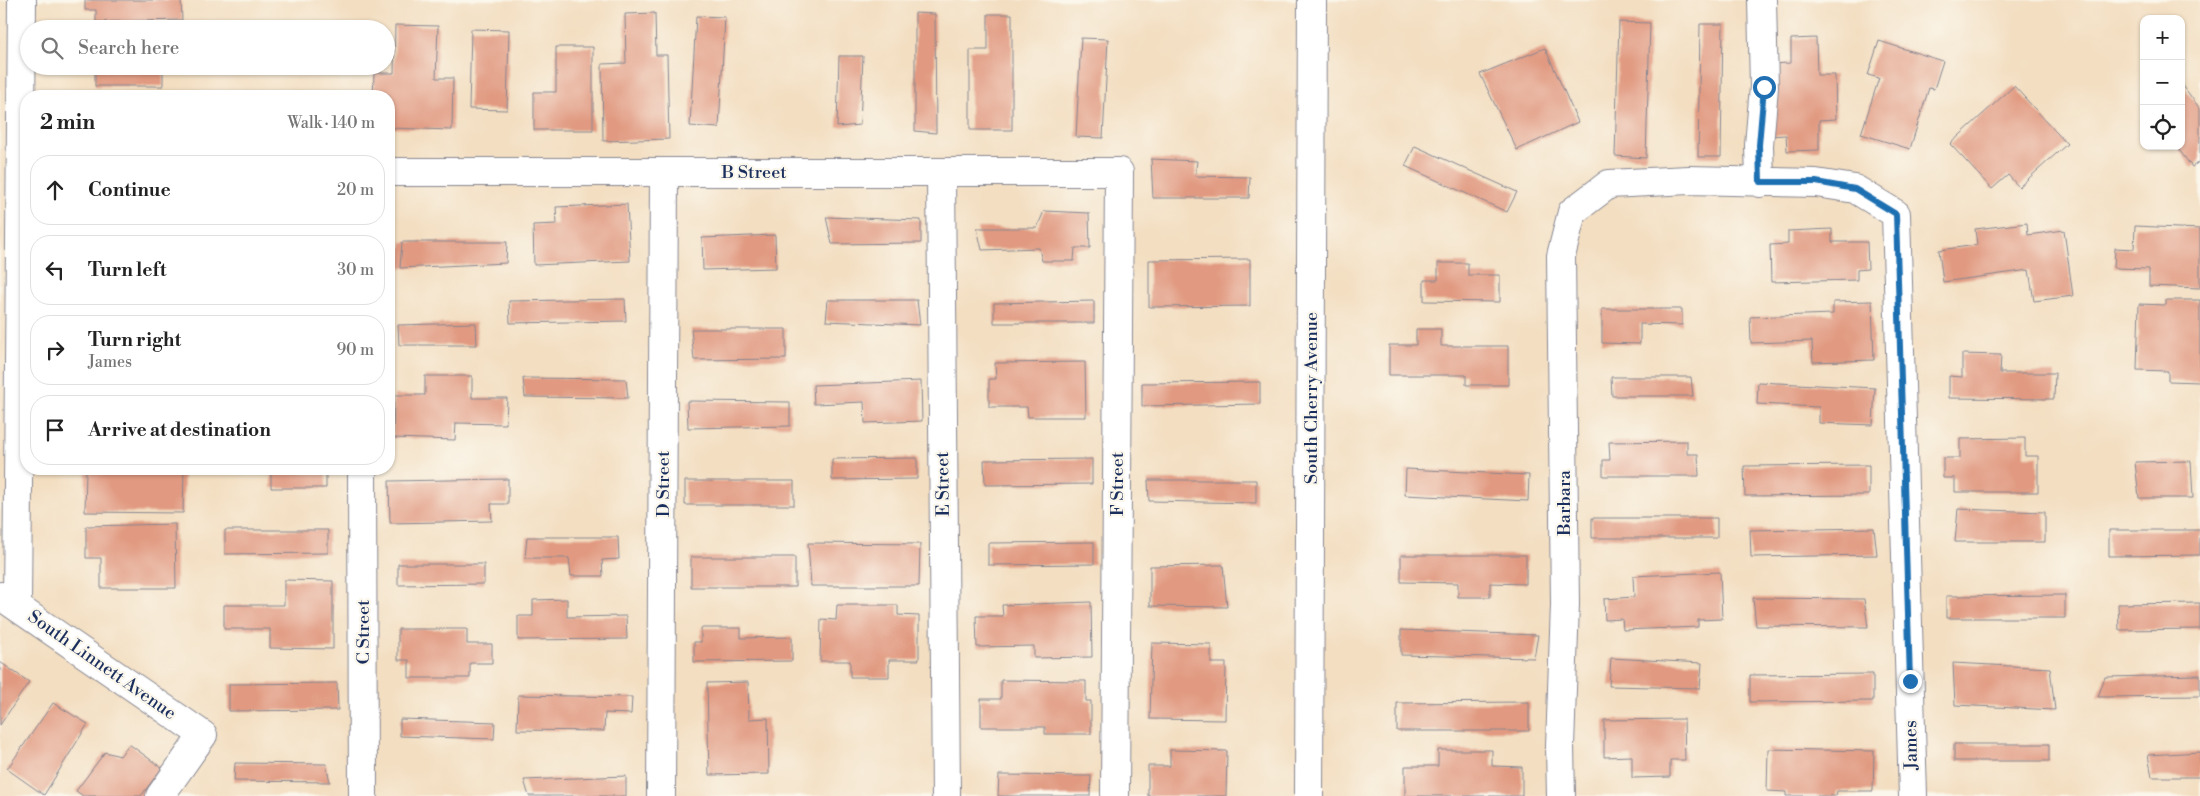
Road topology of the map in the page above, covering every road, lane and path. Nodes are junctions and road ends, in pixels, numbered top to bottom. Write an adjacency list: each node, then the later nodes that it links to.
1 (1312, 0): 16 (street, South Cherry Avenue)
2 (1762, 0): 8 (street)
3 (15, 12): 10 (street)
4 (395, 172): 5 (street, B Street)
5 (664, 172): 6 (street, B Street); 13 (street, D Street)
6 (940, 172): 7 (street, B Street); 14 (street, E Street)
7 (1119, 172): 15 (street, F Street)
8 (1760, 182): 17 (street, Barbara); 18 (street, James)
9 (362, 475): 12 (street, C Street)
10 (8, 601): 11 (street, South Linnett Avenue)
11 (160, 796)
12 (363, 796)
13 (661, 796)
14 (946, 796)
15 (1115, 796)
16 (1309, 796)
17 (1561, 796)
18 (1913, 796)

